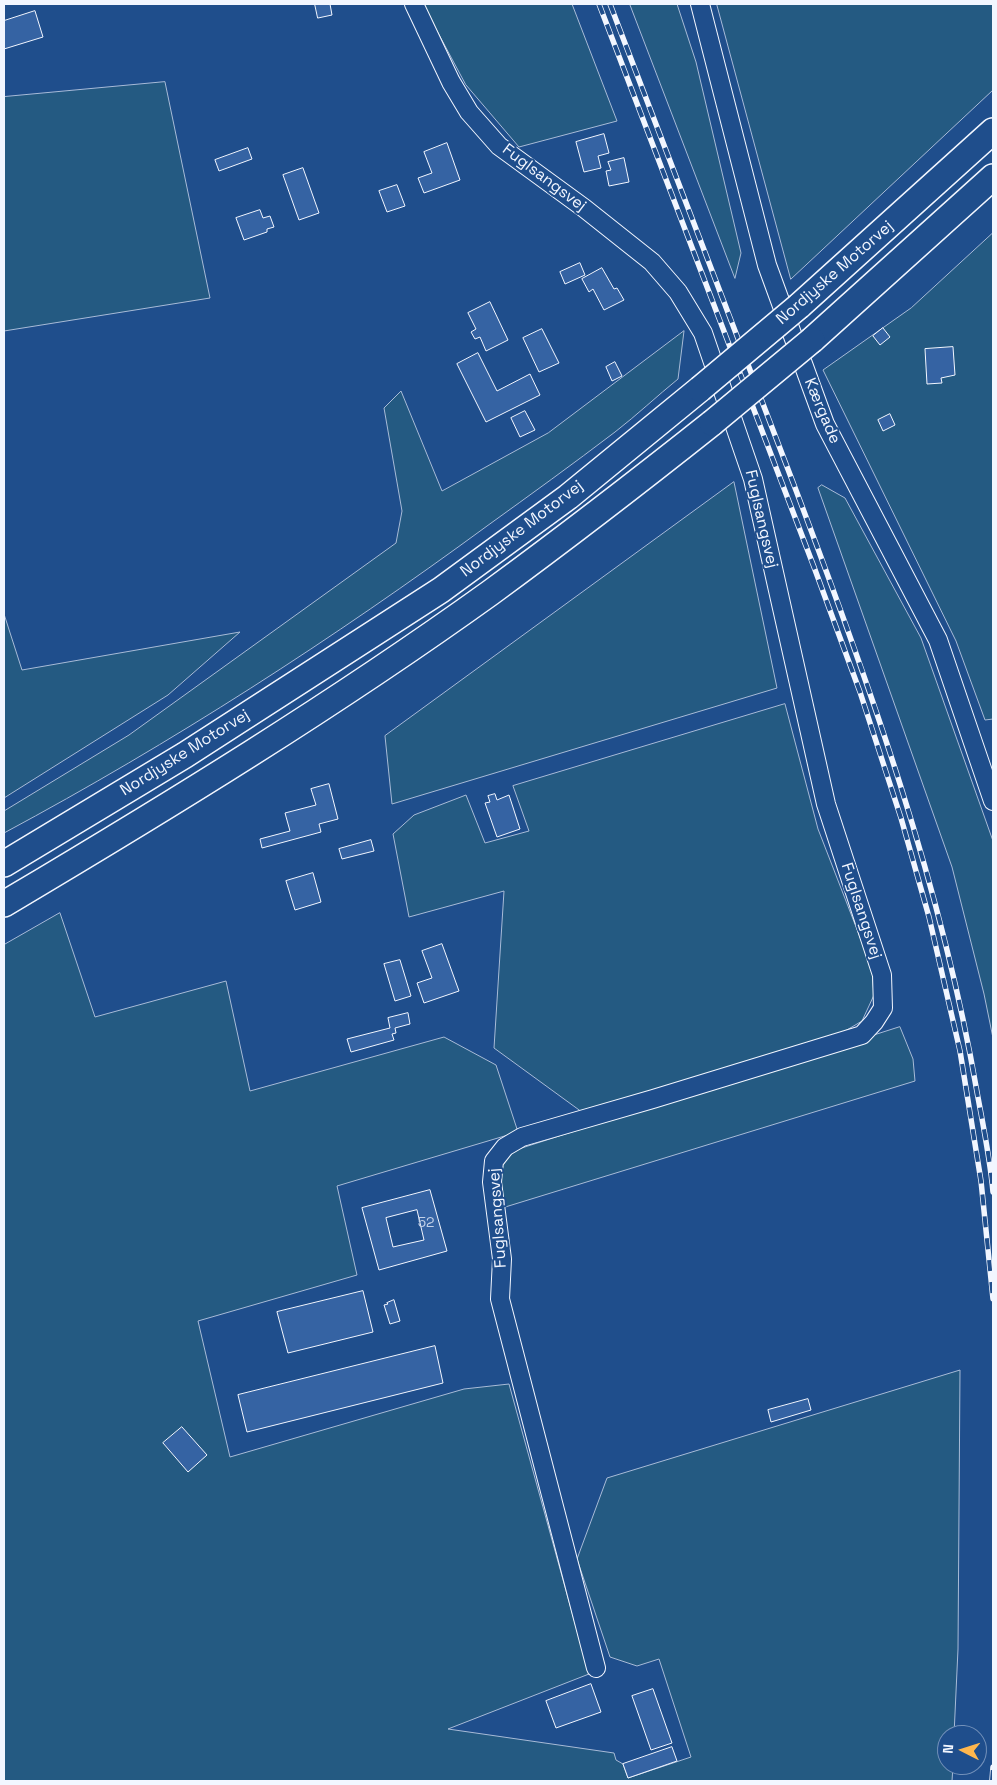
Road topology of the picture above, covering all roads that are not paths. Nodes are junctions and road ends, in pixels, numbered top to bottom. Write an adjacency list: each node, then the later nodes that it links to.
1 (414, 4): 10 (street, Fuglsangsvej)
2 (700, 4): 6 (street, Kærgade)
3 (993, 131): 5 (highway, Nordjyske Motorvej, bridge)
4 (993, 177): 9 (highway, Nordjyske Motorvej, bridge)
5 (185, 755): 7 (highway); 8 (highway, Nordjyske Motorvej)
6 (993, 801)
7 (4, 855)
8 (4, 864)
9 (4, 904)
10 (596, 1668)

